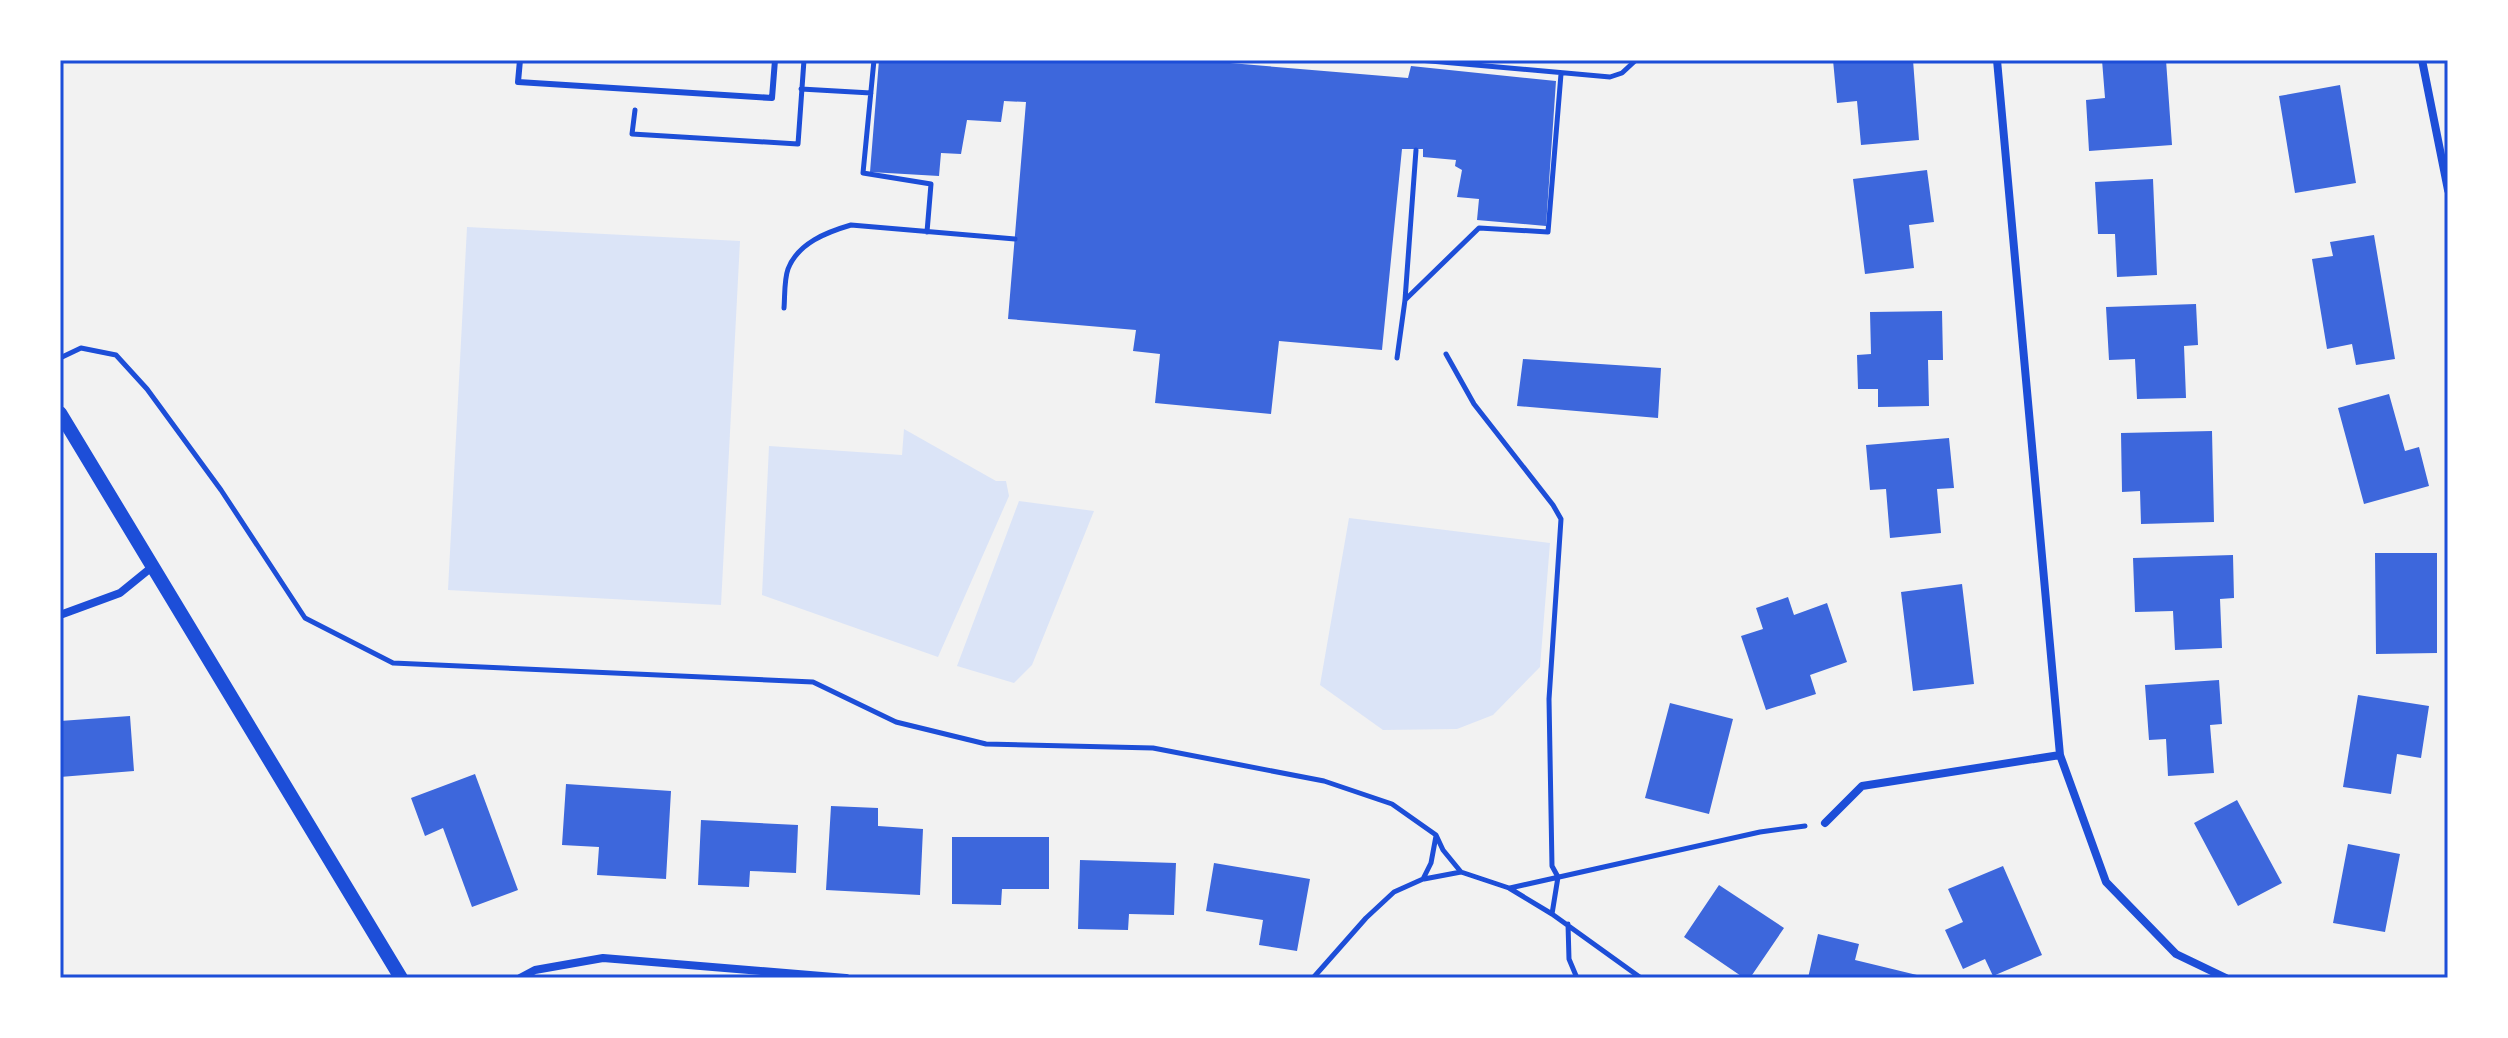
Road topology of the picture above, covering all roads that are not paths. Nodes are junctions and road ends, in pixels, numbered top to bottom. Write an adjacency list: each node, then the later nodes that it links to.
1 (520, 60): 2 (lane)
2 (775, 60)
3 (1997, 60): 9 (street)
4 (2422, 60): 5 (street)
5 (2448, 190)
6 (60, 413): 7 (street)
7 (152, 567): 8 (street); 11 (street)
8 (60, 615)
9 (2060, 755): 10 (street); 14 (street)
10 (1825, 823)
11 (401, 978)
12 (520, 978): 13 (street)
13 (846, 978)
14 (2226, 978)

